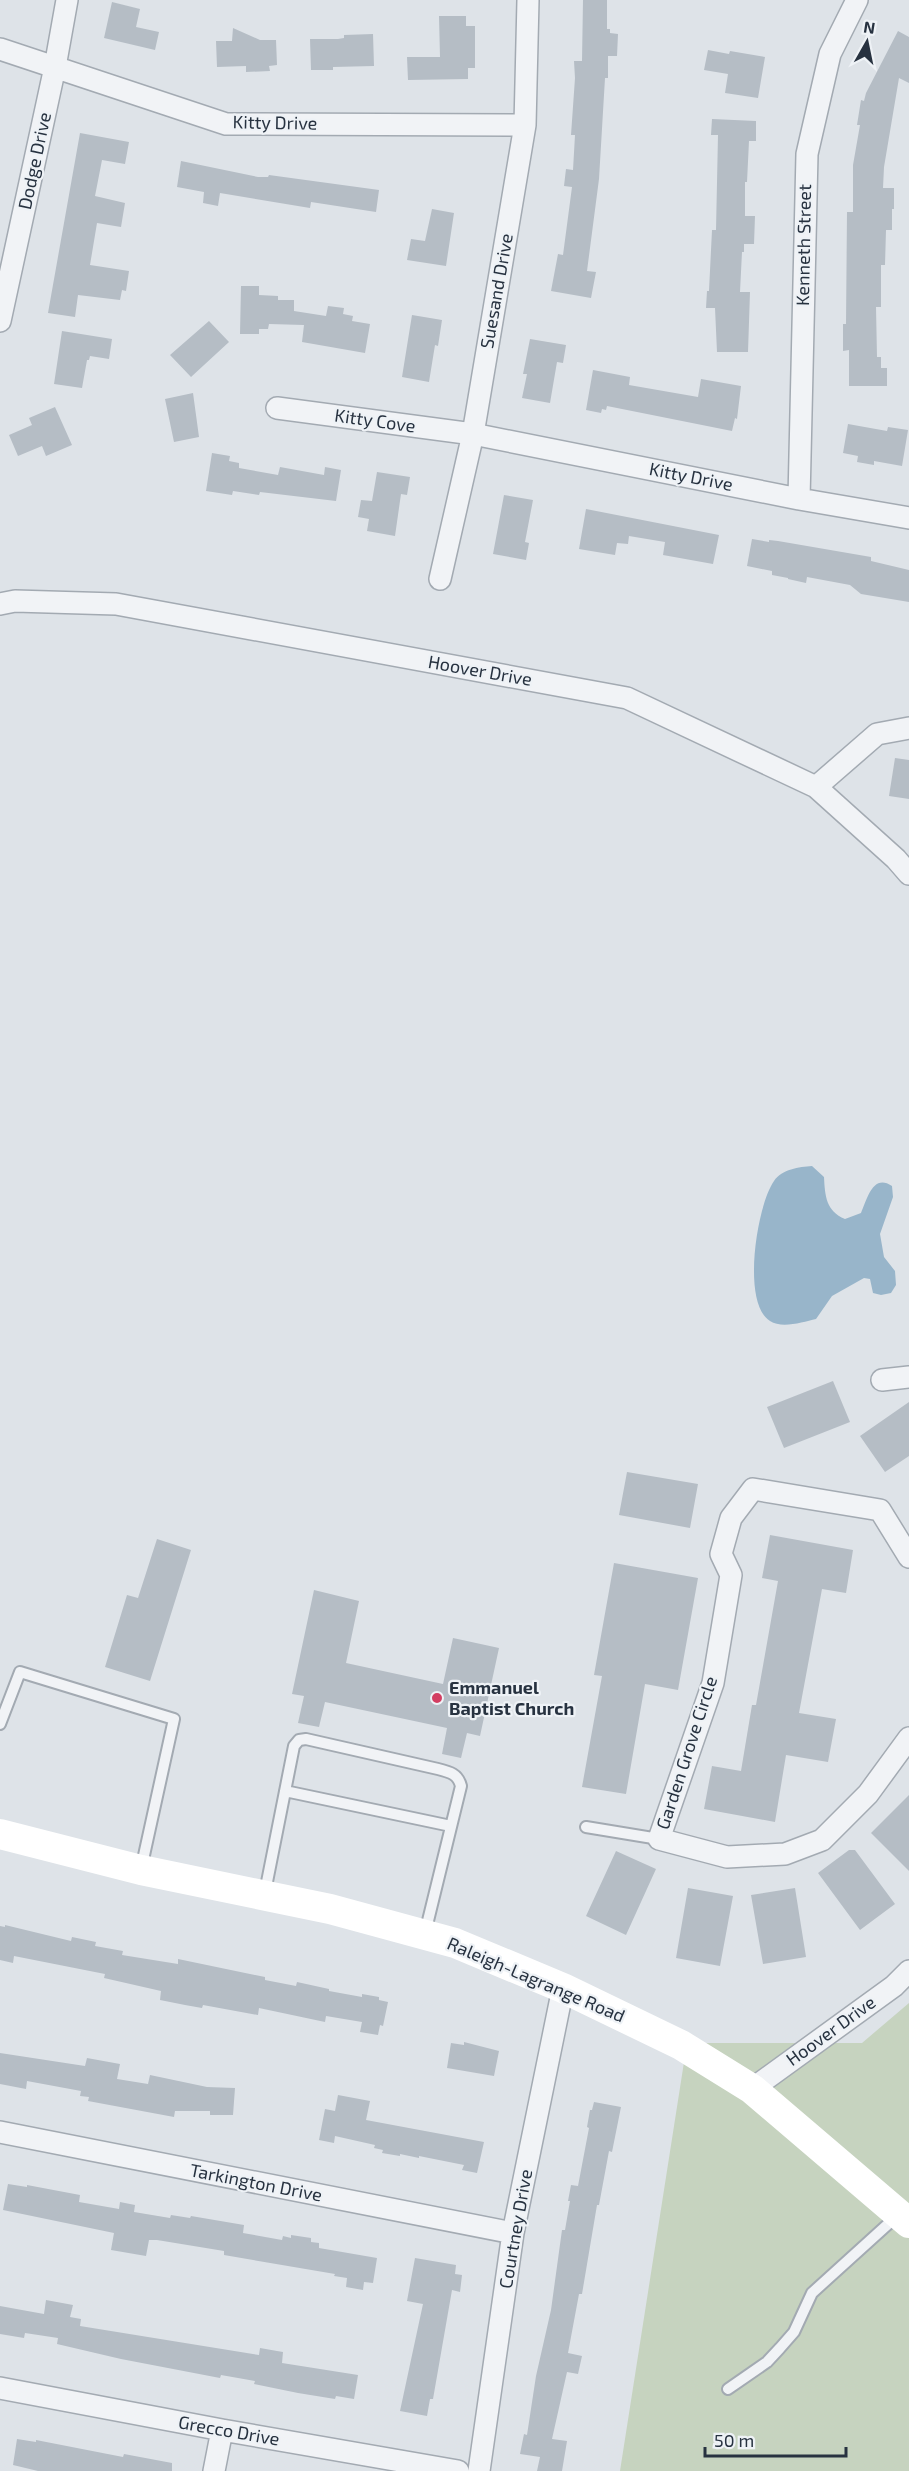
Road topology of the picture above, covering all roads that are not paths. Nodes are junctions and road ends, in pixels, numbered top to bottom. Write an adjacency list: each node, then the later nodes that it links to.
1 (67, 0): 5 (street, Dodge Drive)
2 (528, 0): 6 (street, Suesand Drive)
3 (857, 0): 10 (street, Kenneth Street)
4 (0, 50): 5 (street, Kitty Drive)
5 (55, 67): 6 (street, Kitty Drive); 7 (street, Dodge Drive)
6 (525, 125): 9 (street, Suesand Drive)
7 (0, 321)
8 (277, 408): 9 (street, Kitty Cove)
9 (473, 434): 10 (street, Kitty Drive); 12 (street, Suesand Drive)
10 (799, 499): 11 (street, Kitty Drive)
11 (909, 518)
12 (440, 579)
13 (0, 604): 15 (street, Hoover Drive)
14 (909, 728): 15 (street)
15 (816, 787): 16 (street, Hoover Drive)
16 (909, 874)
17 (909, 1377): 18 (street)
18 (882, 1380)
19 (909, 1557): 26 (street, Garden Grove Circle)
20 (0, 1724): 27 (lane)
21 (909, 1738): 26 (street, Garden Grove Circle)
22 (285, 1791): 23 (lane); 23 (lane); 28 (lane)
23 (451, 1826): 29 (lane)
24 (586, 1827): 26 (lane)
25 (0, 1834): 27 (main road, Raleigh-Lagrange Road)
26 (659, 1839)
27 (141, 1870): 28 (main road, Raleigh-Lagrange Road)
28 (264, 1896): 29 (main road, Raleigh-Lagrange Road)
29 (424, 1935): 31 (main road, Raleigh-Lagrange Road)
30 (909, 1971): 32 (street, Hoover Drive)
31 (563, 1988): 32 (main road, Raleigh-Lagrange Road); 35 (street, Courtney Drive)
32 (752, 2089): 34 (main road, Raleigh-Lagrange Road)
33 (0, 2132): 35 (street, Tarkington Drive)
34 (904, 2219): 37 (lane)
35 (513, 2233): 41 (street, Courtney Drive)
36 (0, 2388): 38 (street, Grecco Drive)
37 (728, 2389)
38 (222, 2430): 39 (street); 40 (street, Grecco Drive)
39 (214, 2471)
40 (458, 2471)
41 (479, 2471)

